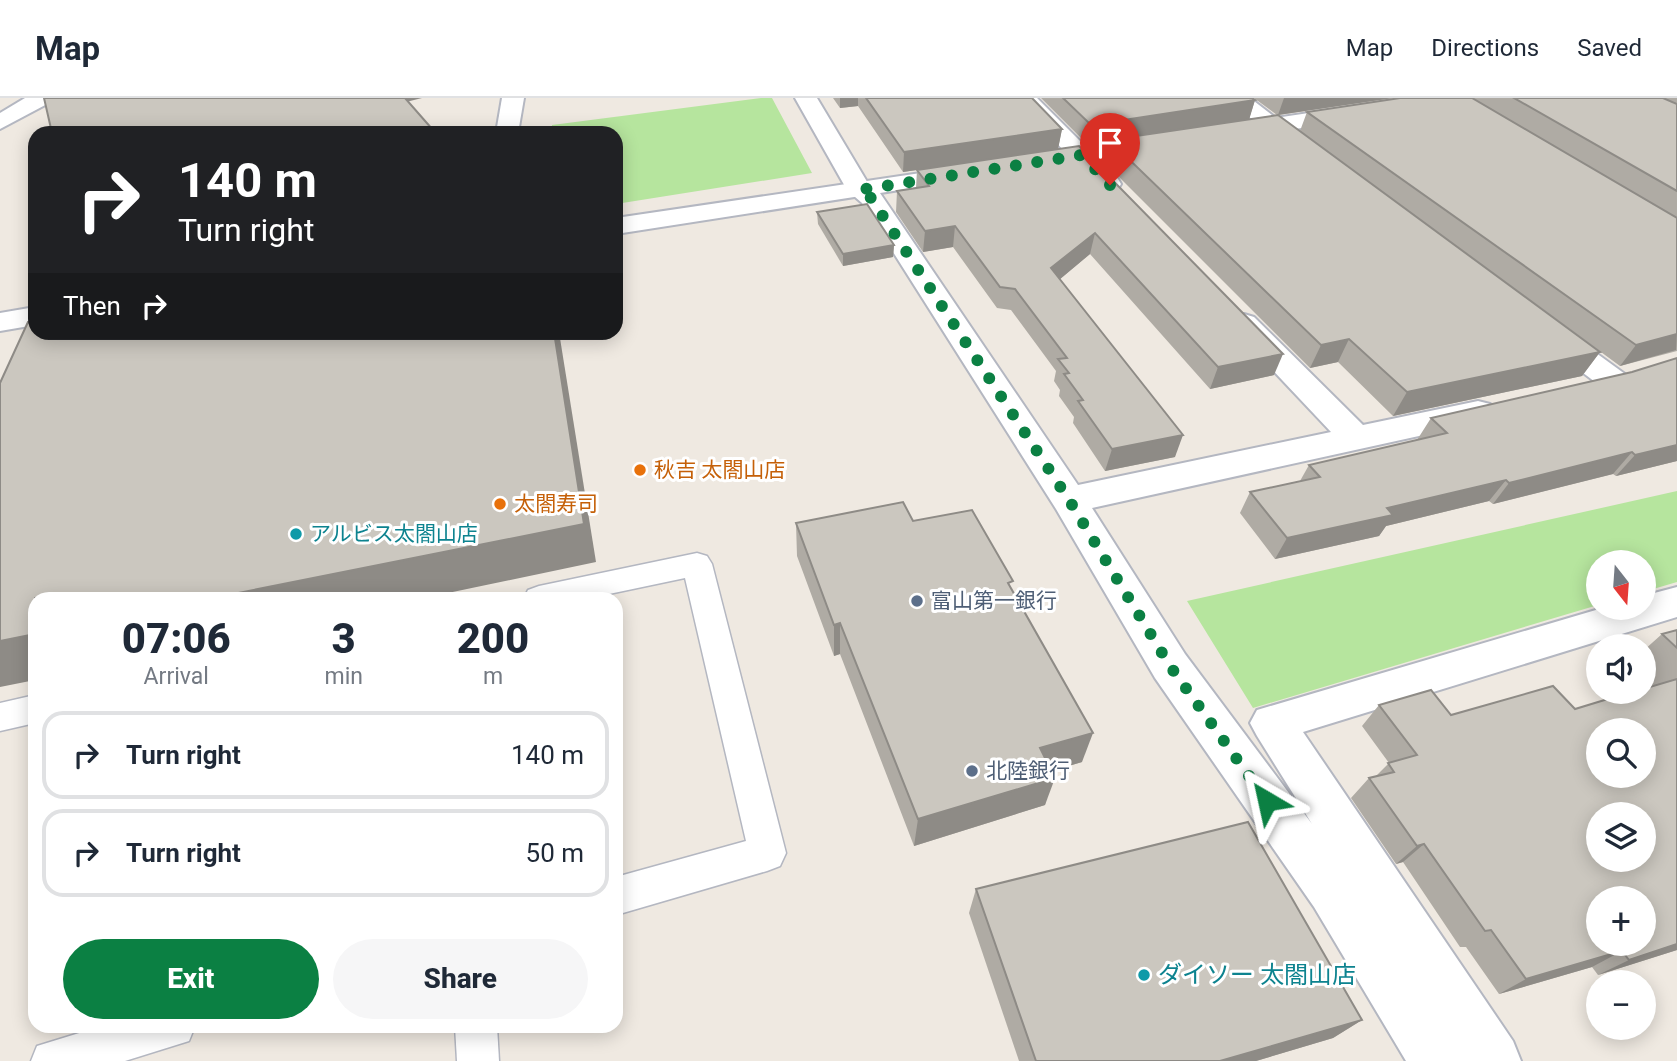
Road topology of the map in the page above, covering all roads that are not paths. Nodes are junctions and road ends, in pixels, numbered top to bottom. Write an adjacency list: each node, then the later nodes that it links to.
1 (41, 98): 8 (street)
2 (513, 98): 10 (street)
3 (806, 98): 17 (street)
4 (1025, 98): 13 (street)
5 (1237, 98): 9 (street)
6 (1453, 98): 7 (street); 9 (street)
7 (1477, 113)
8 (0, 122)
9 (1274, 124): 11 (street); 15 (street)
10 (508, 126)
11 (1206, 135)
12 (1178, 140): 13 (street)
13 (1082, 155): 14 (street); 18 (street)
14 (1017, 165)
15 (1327, 166)
16 (990, 169): 17 (street)
17 (859, 190): 19 (street); 27 (street)
18 (1129, 205)
19 (623, 225)
20 (1223, 302): 26 (street)
21 (28, 317): 23 (street)
22 (1528, 317): 24 (street)
23 (0, 321)
24 (1573, 390)
25 (1507, 406): 26 (street)
26 (1355, 437): 27 (street)
27 (1069, 500): 37 (street)
28 (566, 592): 32 (lane)
29 (1677, 602): 38 (street)
30 (28, 711): 31 (lane)
31 (0, 717)
32 (623, 895)
33 (150, 1033): 35 (lane)
34 (476, 1033): 36 (lane)
35 (52, 1061)
36 (478, 1061)
37 (1437, 1061)
38 (1493, 1061)

